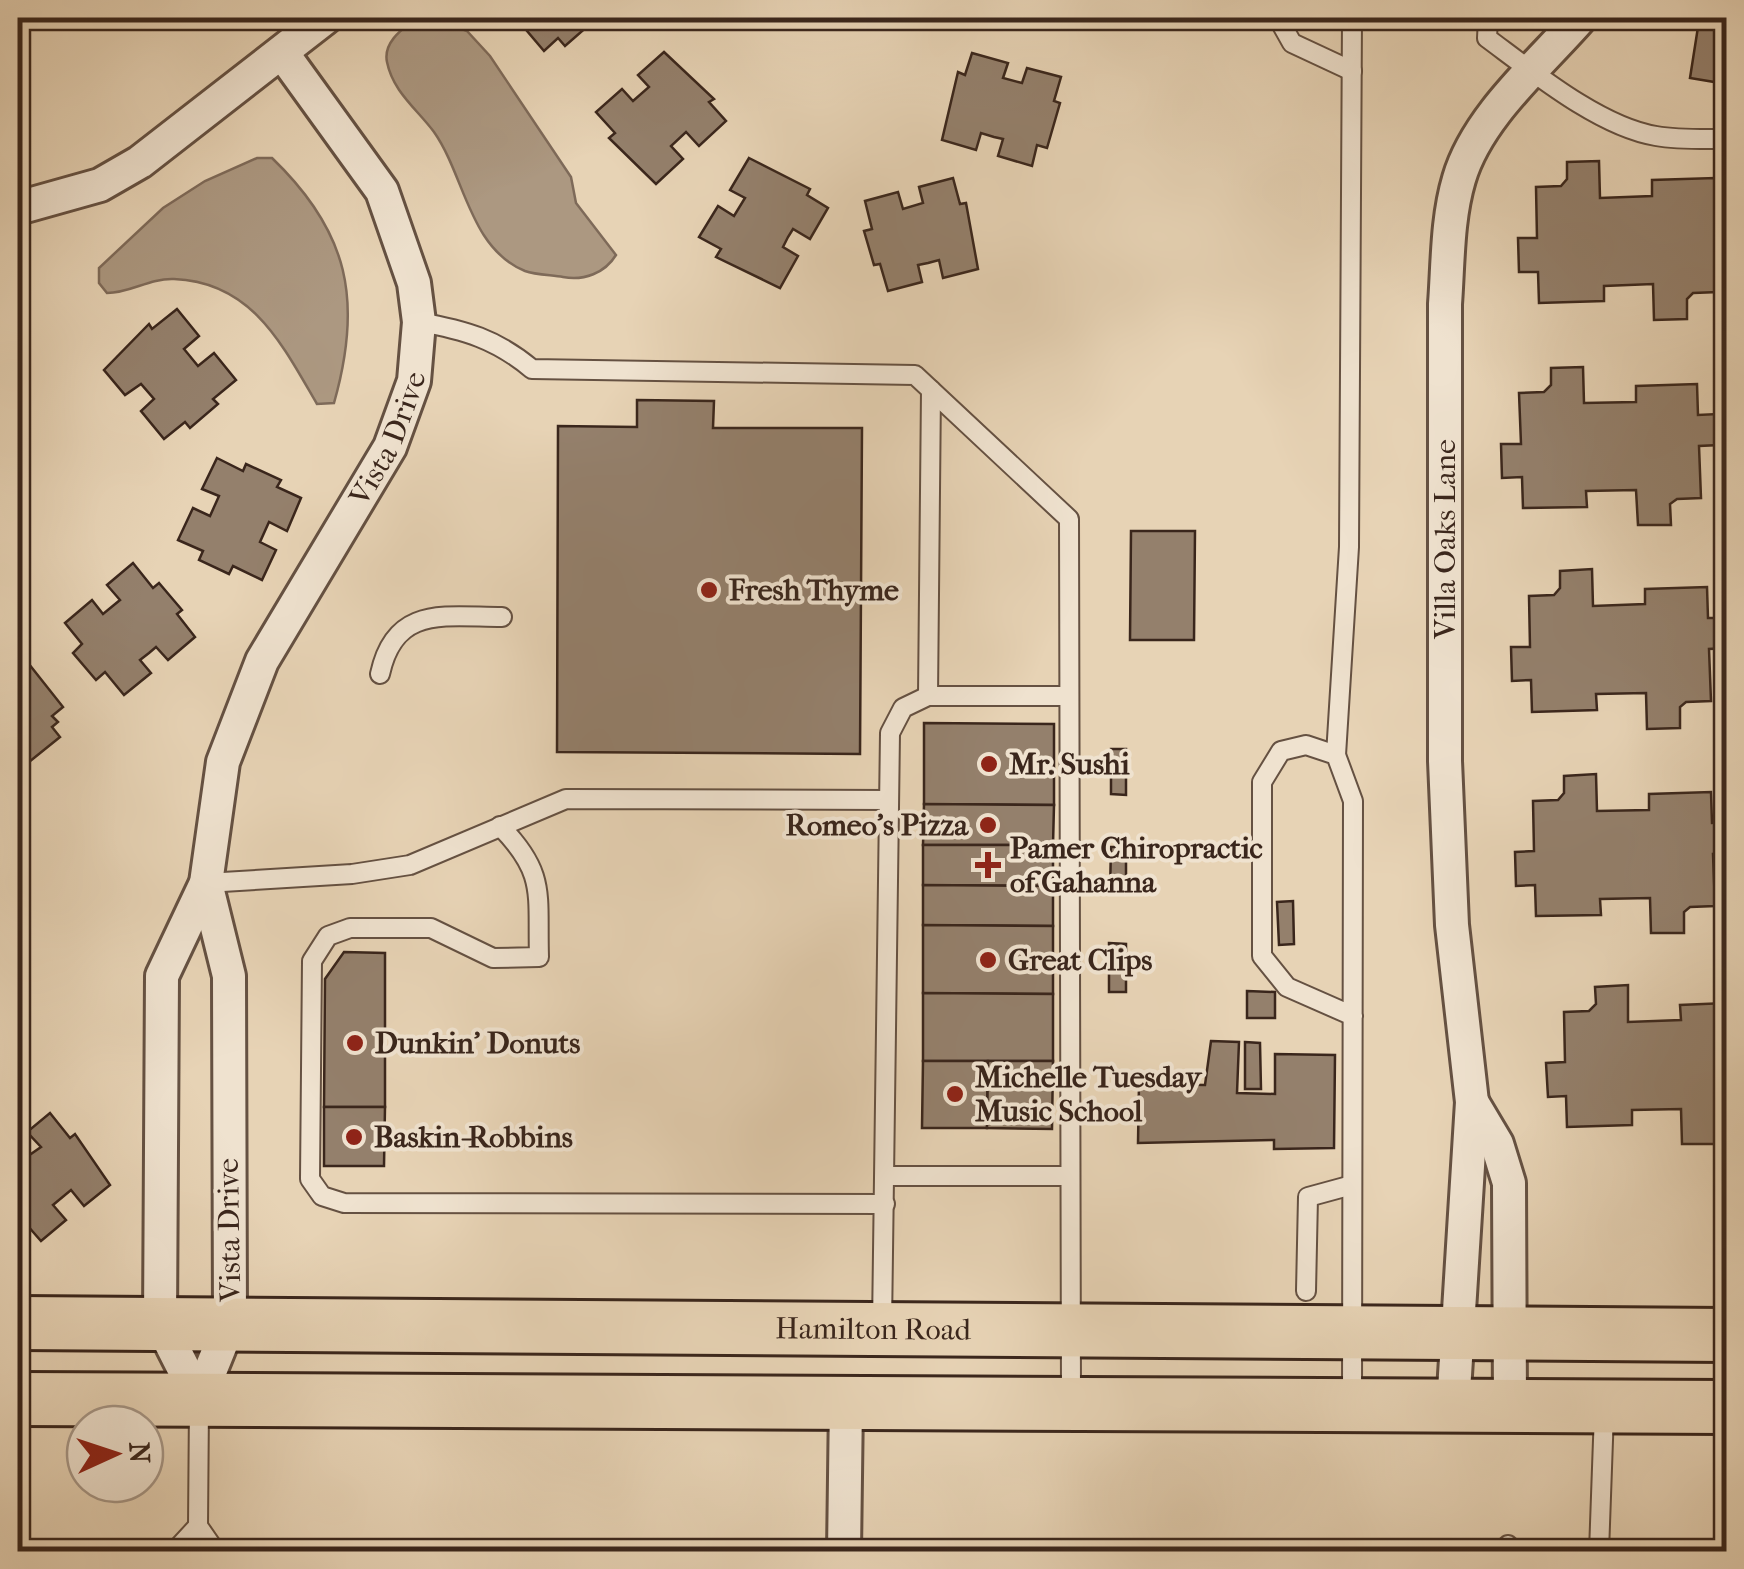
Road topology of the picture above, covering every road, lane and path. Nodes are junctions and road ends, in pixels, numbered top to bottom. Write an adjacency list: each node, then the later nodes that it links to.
1 (326, 18): 6 (street)
2 (1278, 18): 7 (lane)
3 (1352, 18): 7 (lane)
4 (1488, 18): 8 (lane)
5 (1580, 18): 8 (street, Villa Oaks Lane)
6 (283, 54): 10 (street); 11 (street, Vista Drive)
7 (1352, 71): 17 (lane)
8 (1533, 72): 9 (lane); 22 (street, Villa Oaks Lane)
9 (1726, 139)
10 (18, 208)
11 (419, 322): 12 (lane); 20 (street, Vista Drive)
12 (931, 390): 15 (lane); 16 (lane)
13 (502, 617): 14 (lane)
14 (380, 674)
15 (928, 696): 16 (lane); 18 (lane)
16 (1069, 696): 24 (lane)
17 (1336, 755): 21 (lane); 21 (lane)
18 (889, 800): 19 (lane); 23 (lane)
19 (500, 826): 20 (lane); 26 (lane)
20 (206, 883): 28 (street, Vista Drive); 29 (street, Vista Drive)
21 (1353, 1016): 25 (lane)
22 (1472, 1102): 34 (street, Villa Oaks Lane); 35 (street, Villa Oaks Lane)
23 (885, 1176): 24 (lane); 26 (lane)
24 (1070, 1176): 32 (lane)
25 (1352, 1185): 27 (lane); 33 (lane)
26 (885, 1204): 31 (lane)
27 (1306, 1290)
28 (160, 1322): 29 (main road, Hamilton Road); 30 (main road, Hamilton Road); 37 (street, Vista Drive)
29 (230, 1322): 31 (main road, Hamilton Road); 37 (street, Vista Drive)
30 (18, 1323)
31 (882, 1326): 32 (main road, Hamilton Road)
32 (1071, 1328): 33 (main road, Hamilton Road); 40 (lane)
33 (1352, 1330): 34 (main road, Hamilton Road); 41 (lane)
34 (1455, 1332): 35 (main road, Hamilton Road); 44 (street, Villa Oaks Lane)
35 (1510, 1332): 36 (main road, Hamilton Road); 42 (street, Villa Oaks Lane)
36 (1726, 1335)
37 (198, 1399): 38 (main road); 39 (main road); 46 (lane)
38 (18, 1400)
39 (846, 1402): 40 (main road); 49 (street)
40 (1070, 1404): 41 (main road)
41 (1352, 1406): 44 (main road)
42 (1510, 1406): 43 (main road); 44 (main road)
43 (1604, 1406): 45 (main road); 50 (lane)
44 (1453, 1407)
45 (1726, 1408)
46 (198, 1526): 47 (lane); 48 (lane)
47 (174, 1552)
48 (216, 1552)
49 (844, 1552)
50 (1599, 1552)

